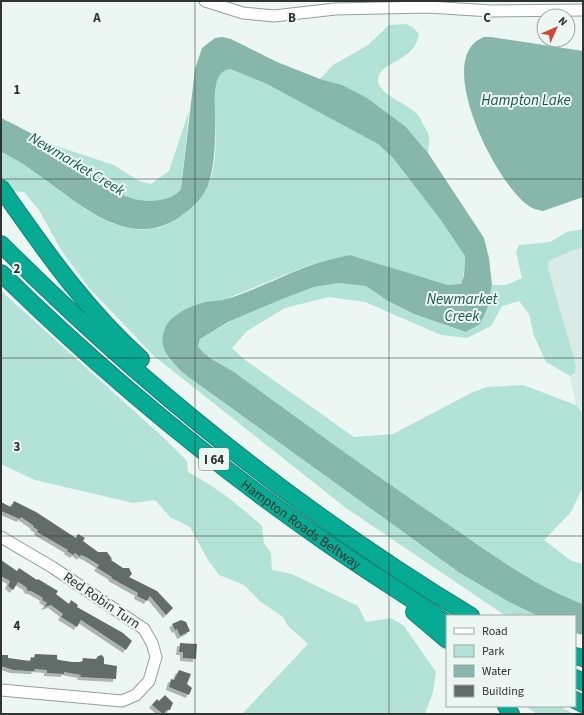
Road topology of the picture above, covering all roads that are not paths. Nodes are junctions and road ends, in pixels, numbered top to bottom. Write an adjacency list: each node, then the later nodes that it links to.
1 (205, 1): 2 (street)
2 (583, 10)
3 (4, 193): 6 (highway)
4 (1, 244): 6 (highway, I 64)
5 (1, 273): 8 (highway, Hampton Roads Beltway / I 64)
6 (233, 450): 9 (highway, Hampton Roads Beltway / I 64)
7 (1, 537): 14 (street, Red Robin Turn)
8 (350, 558): 12 (highway, Hampton Roads Beltway / I 64); 13 (highway)
9 (447, 602): 10 (highway, Hampton Roads Beltway / I 64); 11 (highway)
10 (469, 615)
11 (476, 615)
12 (446, 622)
13 (446, 639)
14 (1, 690)

